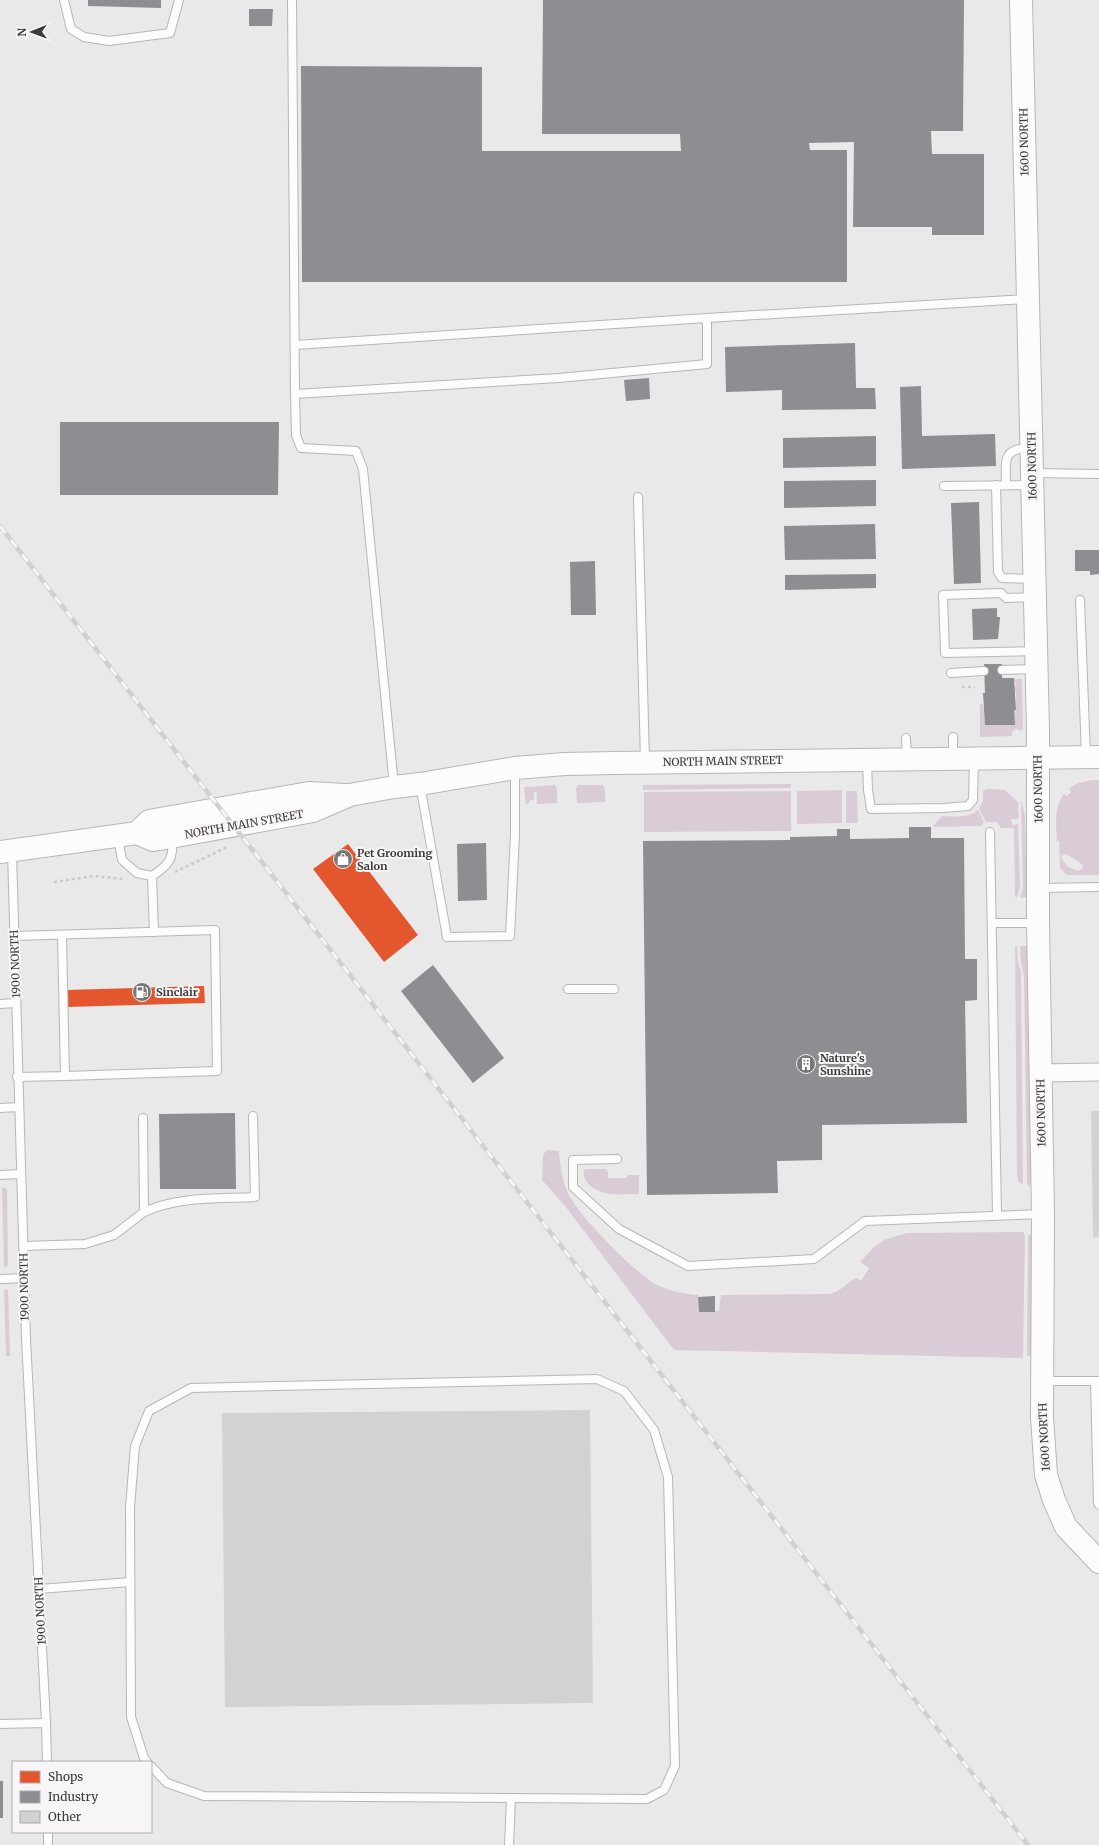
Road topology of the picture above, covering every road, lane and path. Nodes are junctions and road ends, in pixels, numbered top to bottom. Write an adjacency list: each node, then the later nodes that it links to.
1 (64, 0): 2 (lane)
2 (179, 0)
3 (292, 0): 7 (lane)
4 (1021, 0): 5 (street, 1600 NORTH)
5 (1027, 299): 6 (lane); 9 (street, 1600 NORTH)
6 (706, 318): 7 (lane); 8 (lane)
7 (295, 345): 8 (lane)
8 (295, 394): 32 (lane)
9 (1032, 448): 11 (street, 1600 NORTH); 13 (lane)
10 (1099, 474): 11 (lane)
11 (1032, 479): 13 (lane); 16 (street, 1600 NORTH)
12 (996, 485): 13 (lane); 14 (lane); 16 (lane)
13 (1006, 485)
14 (944, 486)
15 (638, 497): 29 (lane)
16 (1034, 588): 18 (street, 1600 NORTH); 18 (lane)
17 (1080, 600): 25 (lane)
18 (1036, 660): 19 (lane); 26 (street, 1600 NORTH)
19 (1002, 670)
20 (984, 671): 21 (lane)
21 (951, 672)
22 (962, 687): 23 (path)
23 (975, 687)
24 (953, 737): 27 (lane)
25 (1092, 757): 26 (street, NORTH MAIN STREET)
26 (1038, 758): 27 (street, NORTH MAIN STREET); 40 (street, 1600 NORTH)
27 (963, 759): 28 (street, NORTH MAIN STREET); 28 (lane)
28 (867, 760): 29 (street, NORTH MAIN STREET)
29 (645, 762): 30 (street, NORTH MAIN STREET)
30 (515, 768): 31 (street, NORTH MAIN STREET); 31 (lane)
31 (420, 784): 32 (street, NORTH MAIN STREET)
32 (394, 787): 33 (street, NORTH MAIN STREET)
33 (350, 795): 35 (street, NORTH MAIN STREET); 36 (street, NORTH MAIN STREET)
34 (990, 832): 41 (lane)
35 (128, 834): 36 (street, NORTH MAIN STREET); 37 (street, NORTH MAIN STREET); 38 (lane)
36 (171, 837): 38 (lane)
37 (6, 851): 45 (lane, 1900 NORTH)
38 (152, 876): 43 (lane)
39 (1099, 887): 40 (lane)
40 (1038, 888): 42 (street, 1600 NORTH)
41 (992, 923): 42 (lane); 63 (lane)
42 (1038, 923): 51 (street, 1600 NORTH)
43 (154, 932): 44 (lane); 52 (lane)
44 (62, 935): 45 (lane); 52 (lane)
45 (14, 936): 48 (lane, 1900 NORTH)
46 (568, 989): 47 (lane)
47 (614, 989)
48 (16, 1003): 49 (lane); 53 (lane, 1900 NORTH)
49 (0, 1004)
50 (1099, 1072): 51 (street)
51 (1040, 1073): 62 (street, 1600 NORTH)
52 (64, 1076): 53 (lane)
53 (17, 1077): 54 (lane, 1900 NORTH)
54 (19, 1106): 55 (lane); 59 (lane, 1900 NORTH)
55 (0, 1108)
56 (252, 1116): 61 (lane)
57 (143, 1118): 61 (lane)
58 (617, 1159): 63 (lane)
59 (21, 1174): 60 (lane); 64 (lane, 1900 NORTH)
60 (0, 1175)
61 (144, 1212): 64 (lane)
62 (1043, 1214): 63 (lane); 68 (street, 1600 NORTH)
63 (997, 1215)
64 (24, 1246): 65 (lane, 1900 NORTH)
65 (24, 1278): 66 (lane); 72 (lane, 1900 NORTH)
66 (2, 1279)
67 (1097, 1380): 68 (lane); 69 (lane)
68 (1042, 1381): 70 (street, 1600 NORTH)
69 (1099, 1505)
70 (1099, 1562)
71 (130, 1582): 72 (lane); 76 (lane); 78 (lane)
72 (39, 1589): 73 (lane, 1900 NORTH)
73 (46, 1723): 74 (lane); 75 (lane, 1900 NORTH)
74 (0, 1724)
75 (47, 1761)
76 (146, 1761)
77 (152, 1767): 78 (lane)
78 (511, 1798): 81 (lane)
79 (48, 1833): 80 (lane)
80 (48, 1845)
81 (509, 1845)

